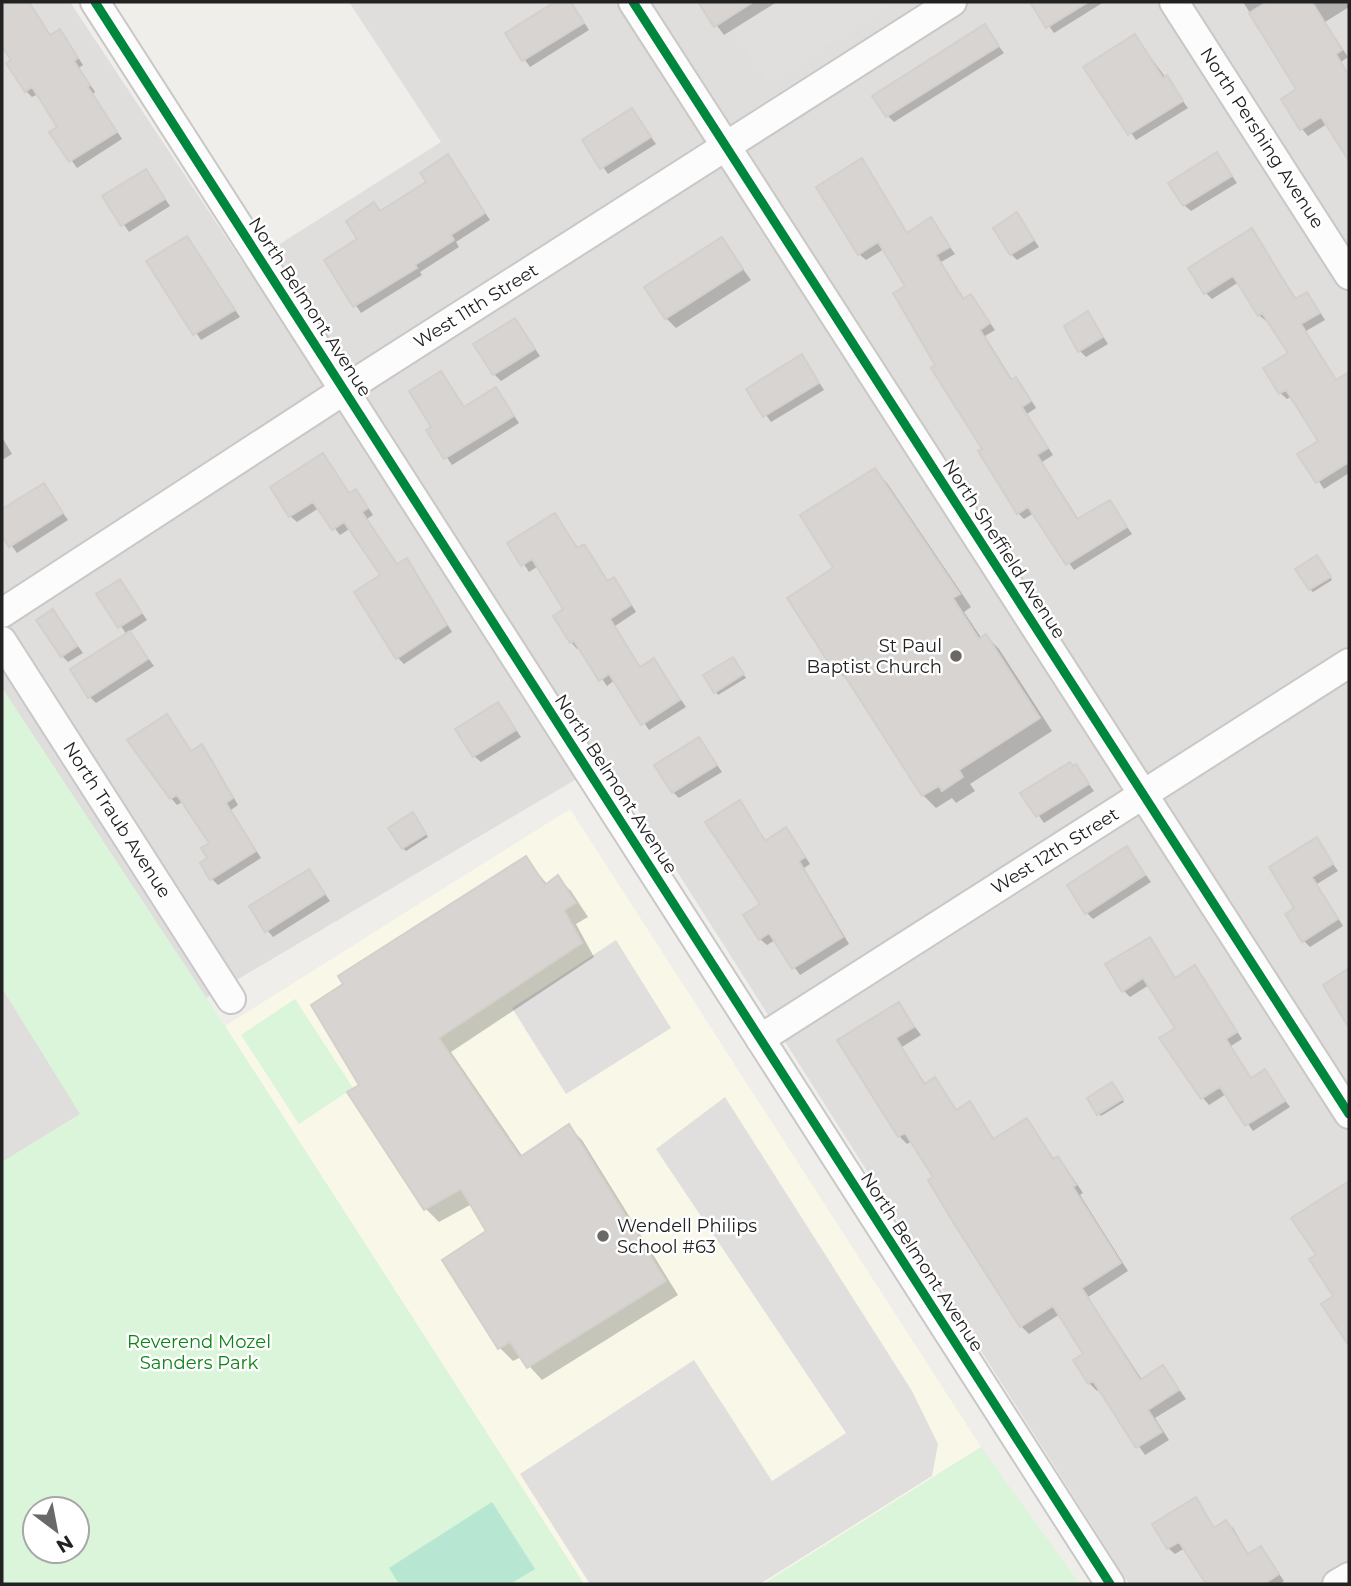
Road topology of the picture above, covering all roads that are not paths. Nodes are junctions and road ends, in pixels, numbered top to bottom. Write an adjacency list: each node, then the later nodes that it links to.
1 (95, 2): 7 (street, North Belmont Avenue)
2 (633, 2): 5 (street, North Sheffield Avenue)
3 (952, 2): 5 (street, West 11th Street)
4 (1174, 2): 6 (street, North Pershing Avenue)
5 (726, 147): 7 (street, West 11th Street); 11 (street, North Sheffield Avenue)
6 (1349, 275)
7 (344, 390): 8 (street, West 11th Street); 13 (street, North Belmont Avenue)
8 (2, 613)
9 (2, 641): 12 (street, North Traub Avenue)
10 (1349, 663): 11 (street, West 12th Street)
11 (1143, 794): 13 (street, West 12th Street); 14 (street, North Sheffield Avenue)
12 (231, 999)
13 (760, 1038): 16 (street, North Belmont Avenue)
14 (1349, 1114)
15 (1349, 1577): 17 (street)
16 (1110, 1584)
17 (1337, 1584)

